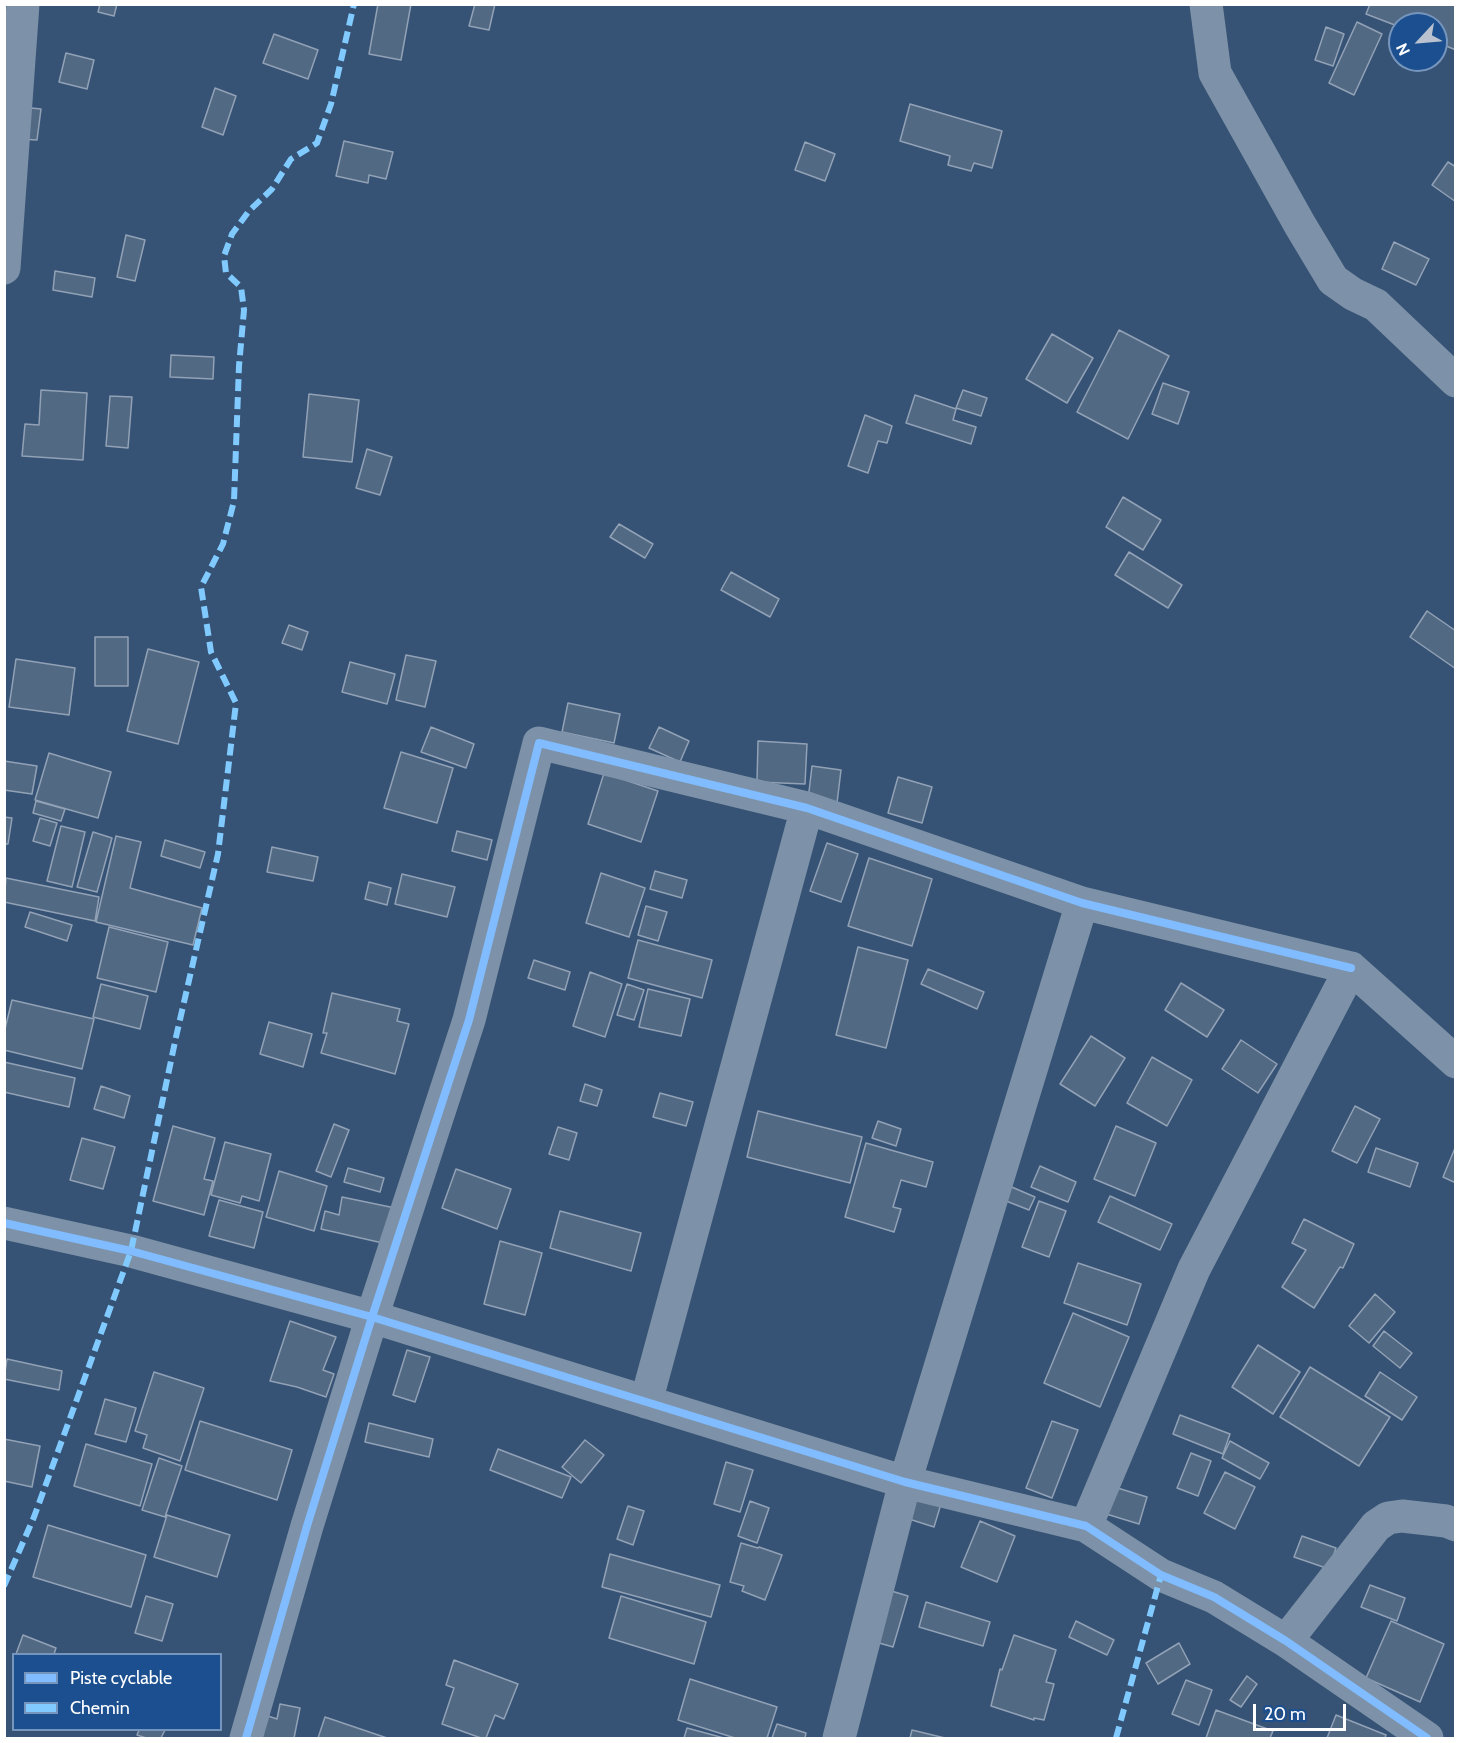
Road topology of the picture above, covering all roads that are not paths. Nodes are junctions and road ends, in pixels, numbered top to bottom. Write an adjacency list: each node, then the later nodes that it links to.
1 (23, 4): 3 (street)
2 (1206, 4): 4 (street)
3 (4, 268)
4 (1455, 381)
5 (807, 808): 6 (street); 10 (street); 11 (street)
6 (1082, 903): 7 (street); 12 (street)
7 (1351, 968): 8 (street); 14 (street)
8 (1455, 1062)
9 (4, 1223): 10 (street)
10 (372, 1317): 11 (street); 16 (street)
11 (646, 1402): 12 (street)
12 (905, 1482): 14 (street); 17 (street)
13 (1455, 1525): 15 (street)
14 (1086, 1526): 15 (street)
15 (1286, 1641): 18 (street)
16 (246, 1738)
17 (839, 1738)
18 (1427, 1738)

